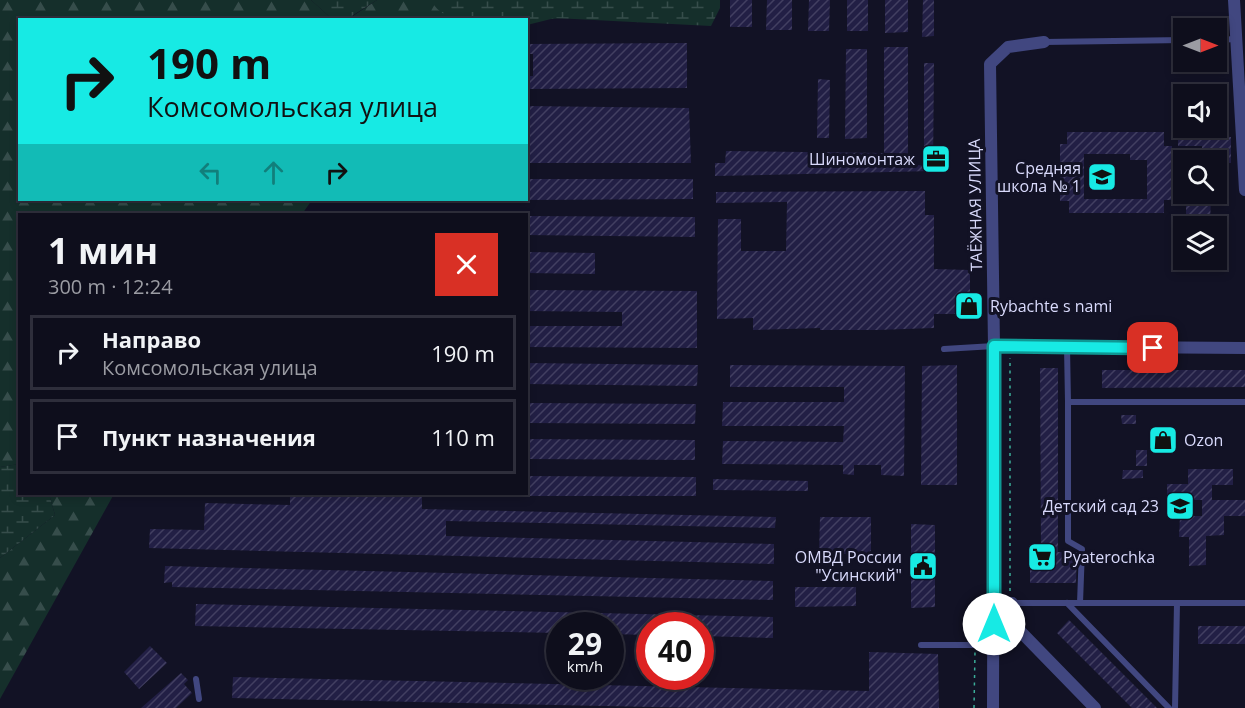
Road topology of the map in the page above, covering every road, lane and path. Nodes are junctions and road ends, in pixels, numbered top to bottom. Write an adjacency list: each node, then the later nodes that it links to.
1 (1234, 0): 3 (street)
2 (1227, 39): 3 (lane)
3 (1236, 39): 6 (street)
4 (1173, 40): 5 (lane)
5 (1044, 42): 8 (street, ТАЁЖНАЯ УЛИЦА)
6 (1241, 54): 7 (street)
7 (1245, 190)
8 (994, 346): 9 (street); 11 (lane); 15 (street, ТАЁЖНАЯ УЛИЦА)
9 (1067, 347): 10 (street); 13 (lane)
10 (1245, 348)
11 (944, 349)
12 (1010, 356): 16 (path)
13 (1068, 402): 14 (lane); 18 (lane)
14 (1245, 402)
15 (994, 602): 16 (street); 23 (street, ТАЁЖНАЯ УЛИЦА)
16 (1012, 603): 17 (lane); 28 (street)
17 (1067, 603): 18 (lane); 29 (lane)
18 (1080, 603): 19 (lane)
19 (1177, 603): 20 (lane); 30 (lane)
20 (1245, 603)
21 (921, 645): 22 (lane)
22 (975, 645): 23 (lane); 26 (path)
23 (994, 645): 27 (street, ТАЁЖНАЯ УЛИЦА)
24 (196, 679): 25 (lane)
25 (199, 699)
26 (974, 708)
27 (993, 708)
28 (1095, 708)
29 (1169, 708)
30 (1175, 708)

